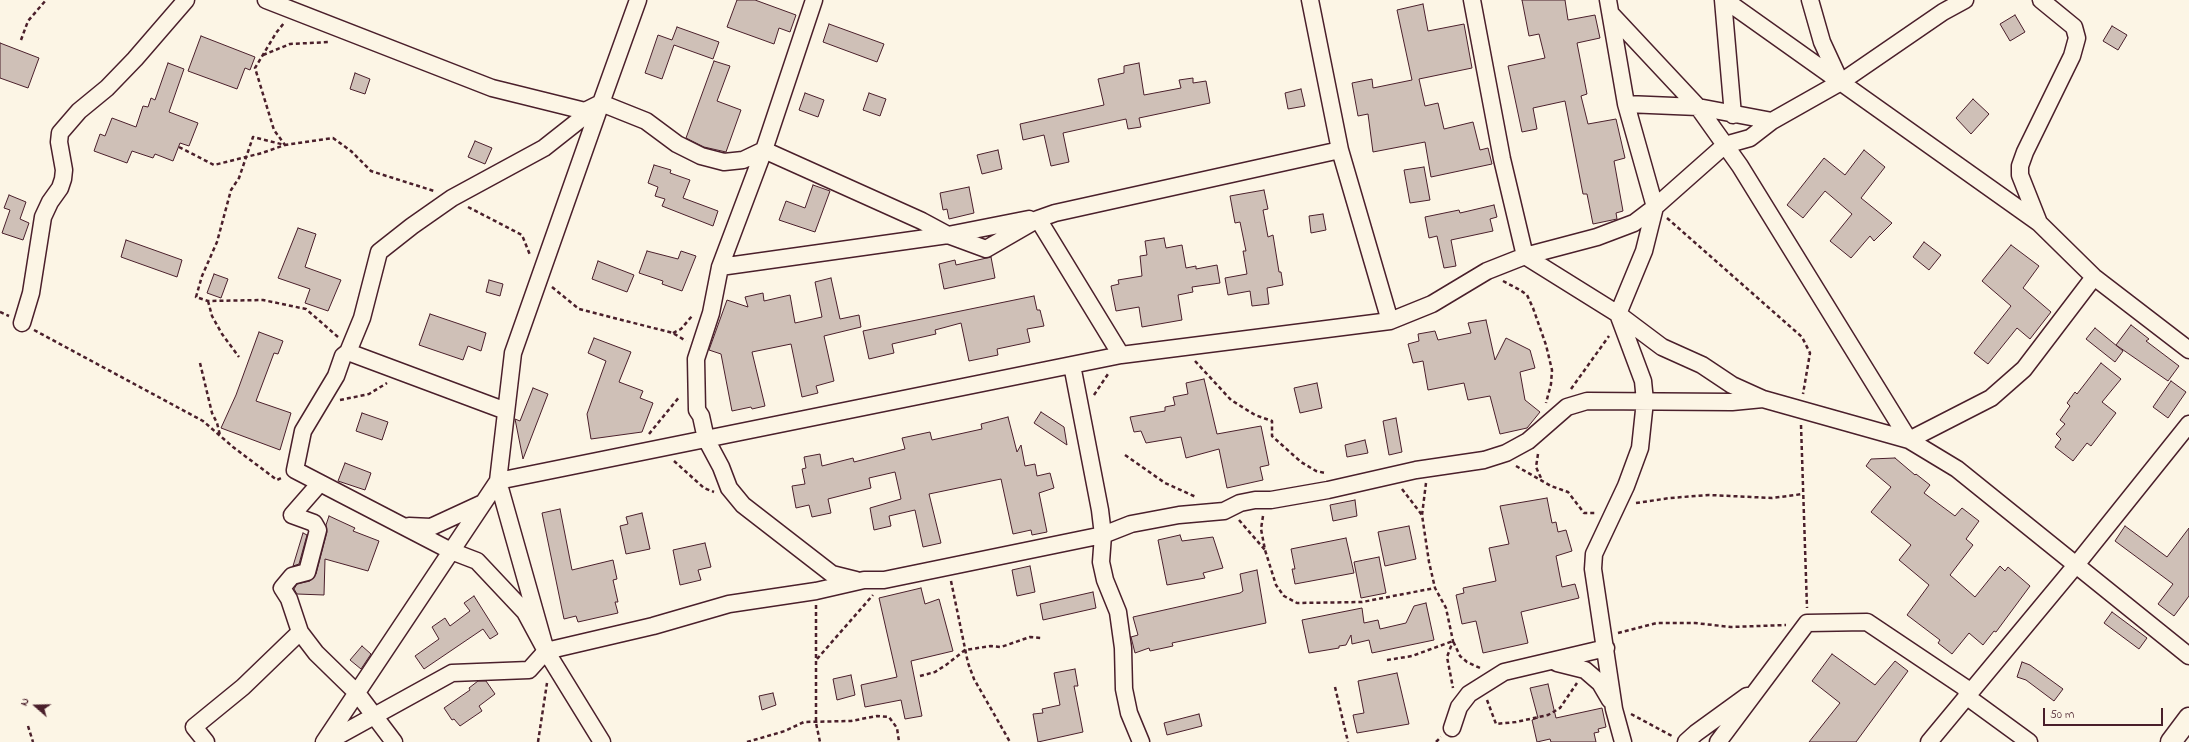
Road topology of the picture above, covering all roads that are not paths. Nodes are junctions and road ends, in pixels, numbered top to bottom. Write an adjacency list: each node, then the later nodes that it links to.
1 (186, 0): 34 (street)
2 (266, 0): 14 (street)
3 (638, 0): 14 (street)
4 (814, 0): 21 (street)
5 (1310, 0): 22 (street)
6 (1472, 0): 29 (street)
7 (1724, 0): 13 (street); 17 (street)
8 (1810, 0): 13 (street)
9 (1965, 0): 11 (street)
10 (2041, 0): 27 (street)
11 (1945, 6): 13 (street)
12 (1610, 7): 15 (street); 16 (street)
13 (1841, 82): 18 (street); 27 (street)
14 (601, 103): 21 (street); 36 (street); 41 (street)
15 (1626, 104): 16 (street); 24 (street)
16 (1698, 107): 17 (street); 20 (street)
17 (1733, 115): 18 (street)
18 (1772, 121): 19 (street)
19 (1750, 138): 20 (street); 23 (street)
20 (1725, 145): 23 (street); 24 (street)
21 (764, 150): 28 (street); 30 (street)
22 (1340, 150): 25 (street); 33 (street)
23 (1740, 166): 44 (street)
24 (1655, 207): 29 (street); 32 (street)
25 (1055, 213): 26 (street); 28 (street)
26 (1038, 219): 28 (street); 37 (street)
27 (2039, 224): 31 (street)
28 (948, 235): 30 (street)
29 (1525, 256): 32 (street); 33 (street)
30 (720, 267): 43 (street)
31 (2094, 277): 35 (street); 44 (street)
32 (1618, 314): 39 (street); 40 (street)
33 (1390, 321): 37 (street)
34 (22, 323)
35 (2189, 350)
36 (346, 354): 41 (street); 46 (street)
37 (1121, 355): 38 (street)
38 (1072, 365): 43 (street); 49 (street)
39 (1763, 399): 40 (street); 44 (street)
40 (1646, 401): 49 (street); 54 (street)
41 (506, 411): 45 (street)
42 (2189, 424): 51 (street)
43 (706, 439): 45 (street); 52 (street)
44 (1909, 440): 51 (street)
45 (498, 481): 47 (street); 55 (street)
46 (320, 484): 48 (street); 53 (street)
47 (483, 503): 48 (street); 50 (street)
48 (403, 526): 50 (street)
49 (1103, 535): 52 (street); 70 (street)
50 (451, 551): 55 (street); 59 (street)
51 (2076, 565): 56 (street); 60 (street)
52 (864, 580): 55 (street)
53 (300, 632): 59 (street); 66 (street)
54 (1605, 643): 57 (street); 61 (street)
55 (546, 651): 62 (street); 69 (street)
56 (2189, 656)
57 (1552, 662): 61 (street); 64 (street)
58 (1757, 690): 60 (street); 65 (street); 72 (street)
59 (357, 693): 62 (street); 67 (street)
60 (1968, 694): 73 (street); 74 (street)
61 (1614, 709): 71 (street)
62 (375, 716): 67 (street); 68 (street)
63 (2189, 718): 75 (main road)
64 (1452, 728)
65 (1681, 740)
66 (206, 742)
67 (325, 742)
68 (394, 742)
69 (602, 742)
70 (1141, 742)
71 (1623, 742)
72 (1718, 742)
73 (1929, 742)
74 (2029, 742)
75 (2171, 742)

